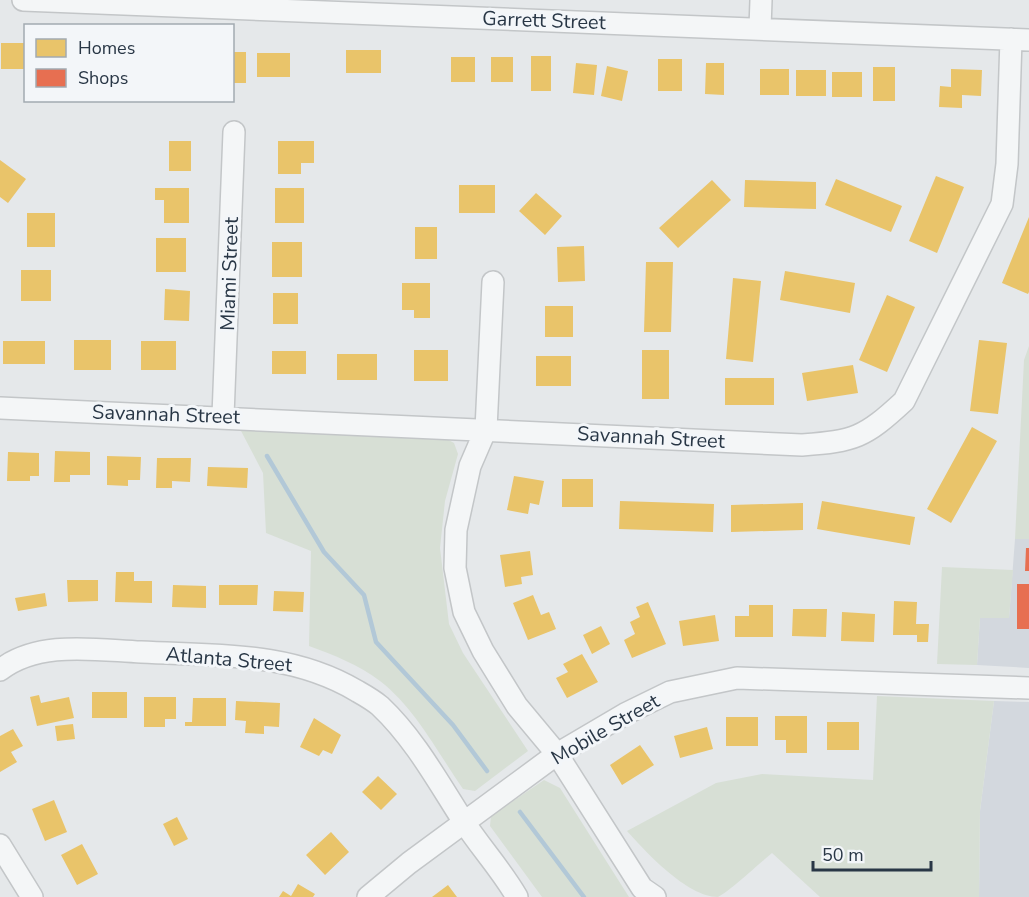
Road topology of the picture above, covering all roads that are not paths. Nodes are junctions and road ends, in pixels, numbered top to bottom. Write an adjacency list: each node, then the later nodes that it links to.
1 (23, 0): 3 (street, Garrett Street)
2 (761, 0): 4 (street)
3 (155, 3): 4 (street, Garrett Street)
4 (760, 28): 5 (street, Garrett Street)
5 (1020, 39): 10 (street, Savannah Street)
6 (234, 132): 9 (street, Miami Street)
7 (493, 282): 10 (street)
8 (0, 408): 9 (street, Savannah Street)
9 (223, 416): 10 (street, Savannah Street)
10 (486, 429): 13 (street)
11 (0, 670): 14 (street, Atlanta Street)
12 (1029, 688): 13 (street, Mobile Street)
13 (557, 754): 14 (street, Mobile Street); 19 (street)
14 (464, 822): 17 (street, Mobile Street); 18 (street, Atlanta Street)
15 (0, 845): 16 (street)
16 (32, 897)
17 (368, 897)
18 (517, 897)
19 (655, 897)

